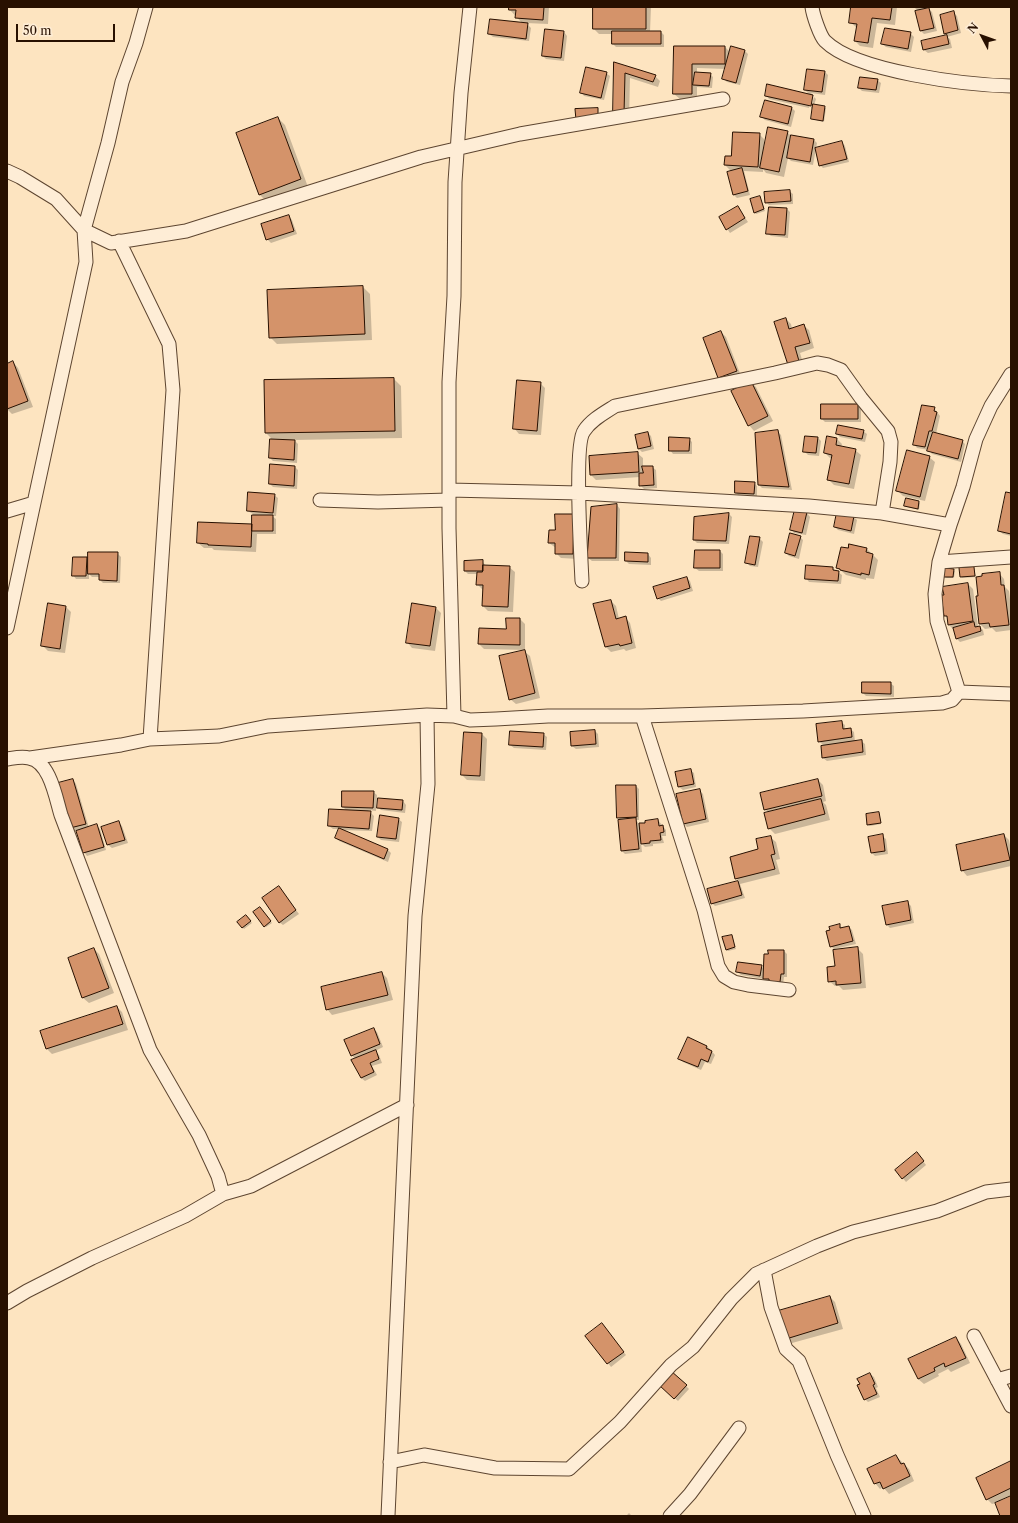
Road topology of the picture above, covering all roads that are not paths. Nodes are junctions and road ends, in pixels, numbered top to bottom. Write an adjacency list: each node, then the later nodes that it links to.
1 (146, 7): 8 (street)
2 (470, 7): 6 (street)
3 (812, 7): 4 (street)
4 (1011, 86)
5 (723, 99): 6 (street)
6 (457, 149): 9 (street); 12 (street)
7 (7, 171): 8 (street)
8 (84, 230): 9 (street); 14 (street)
9 (119, 241): 27 (street)
10 (1011, 374): 17 (street)
11 (579, 493): 12 (street); 16 (street); 16 (street); 20 (street)
12 (449, 495): 13 (street); 25 (street)
13 (320, 500)
14 (34, 503): 15 (street); 21 (street)
15 (7, 512)
16 (882, 513): 17 (street)
17 (950, 525): 19 (street)
18 (1011, 557): 19 (street)
19 (939, 562): 22 (street)
20 (582, 581)
21 (7, 628)
22 (959, 692): 23 (street); 26 (street)
23 (1011, 694)
24 (427, 715): 25 (street); 27 (street); 31 (street)
25 (454, 716): 26 (street)
26 (642, 716): 30 (street)
27 (150, 739): 28 (street)
28 (30, 758): 29 (street); 33 (street)
29 (7, 759)
30 (789, 990)
31 (407, 1104): 33 (street); 41 (street)
32 (1011, 1189): 34 (street)
33 (223, 1194): 35 (street)
34 (764, 1270): 41 (street); 44 (street)
35 (7, 1303)
36 (974, 1336): 38 (street)
37 (1011, 1376): 38 (street)
38 (998, 1380): 39 (street)
39 (1011, 1406)
40 (739, 1428): 43 (street)
41 (390, 1462): 42 (street)
42 (388, 1516)
43 (670, 1516)
44 (864, 1516)

